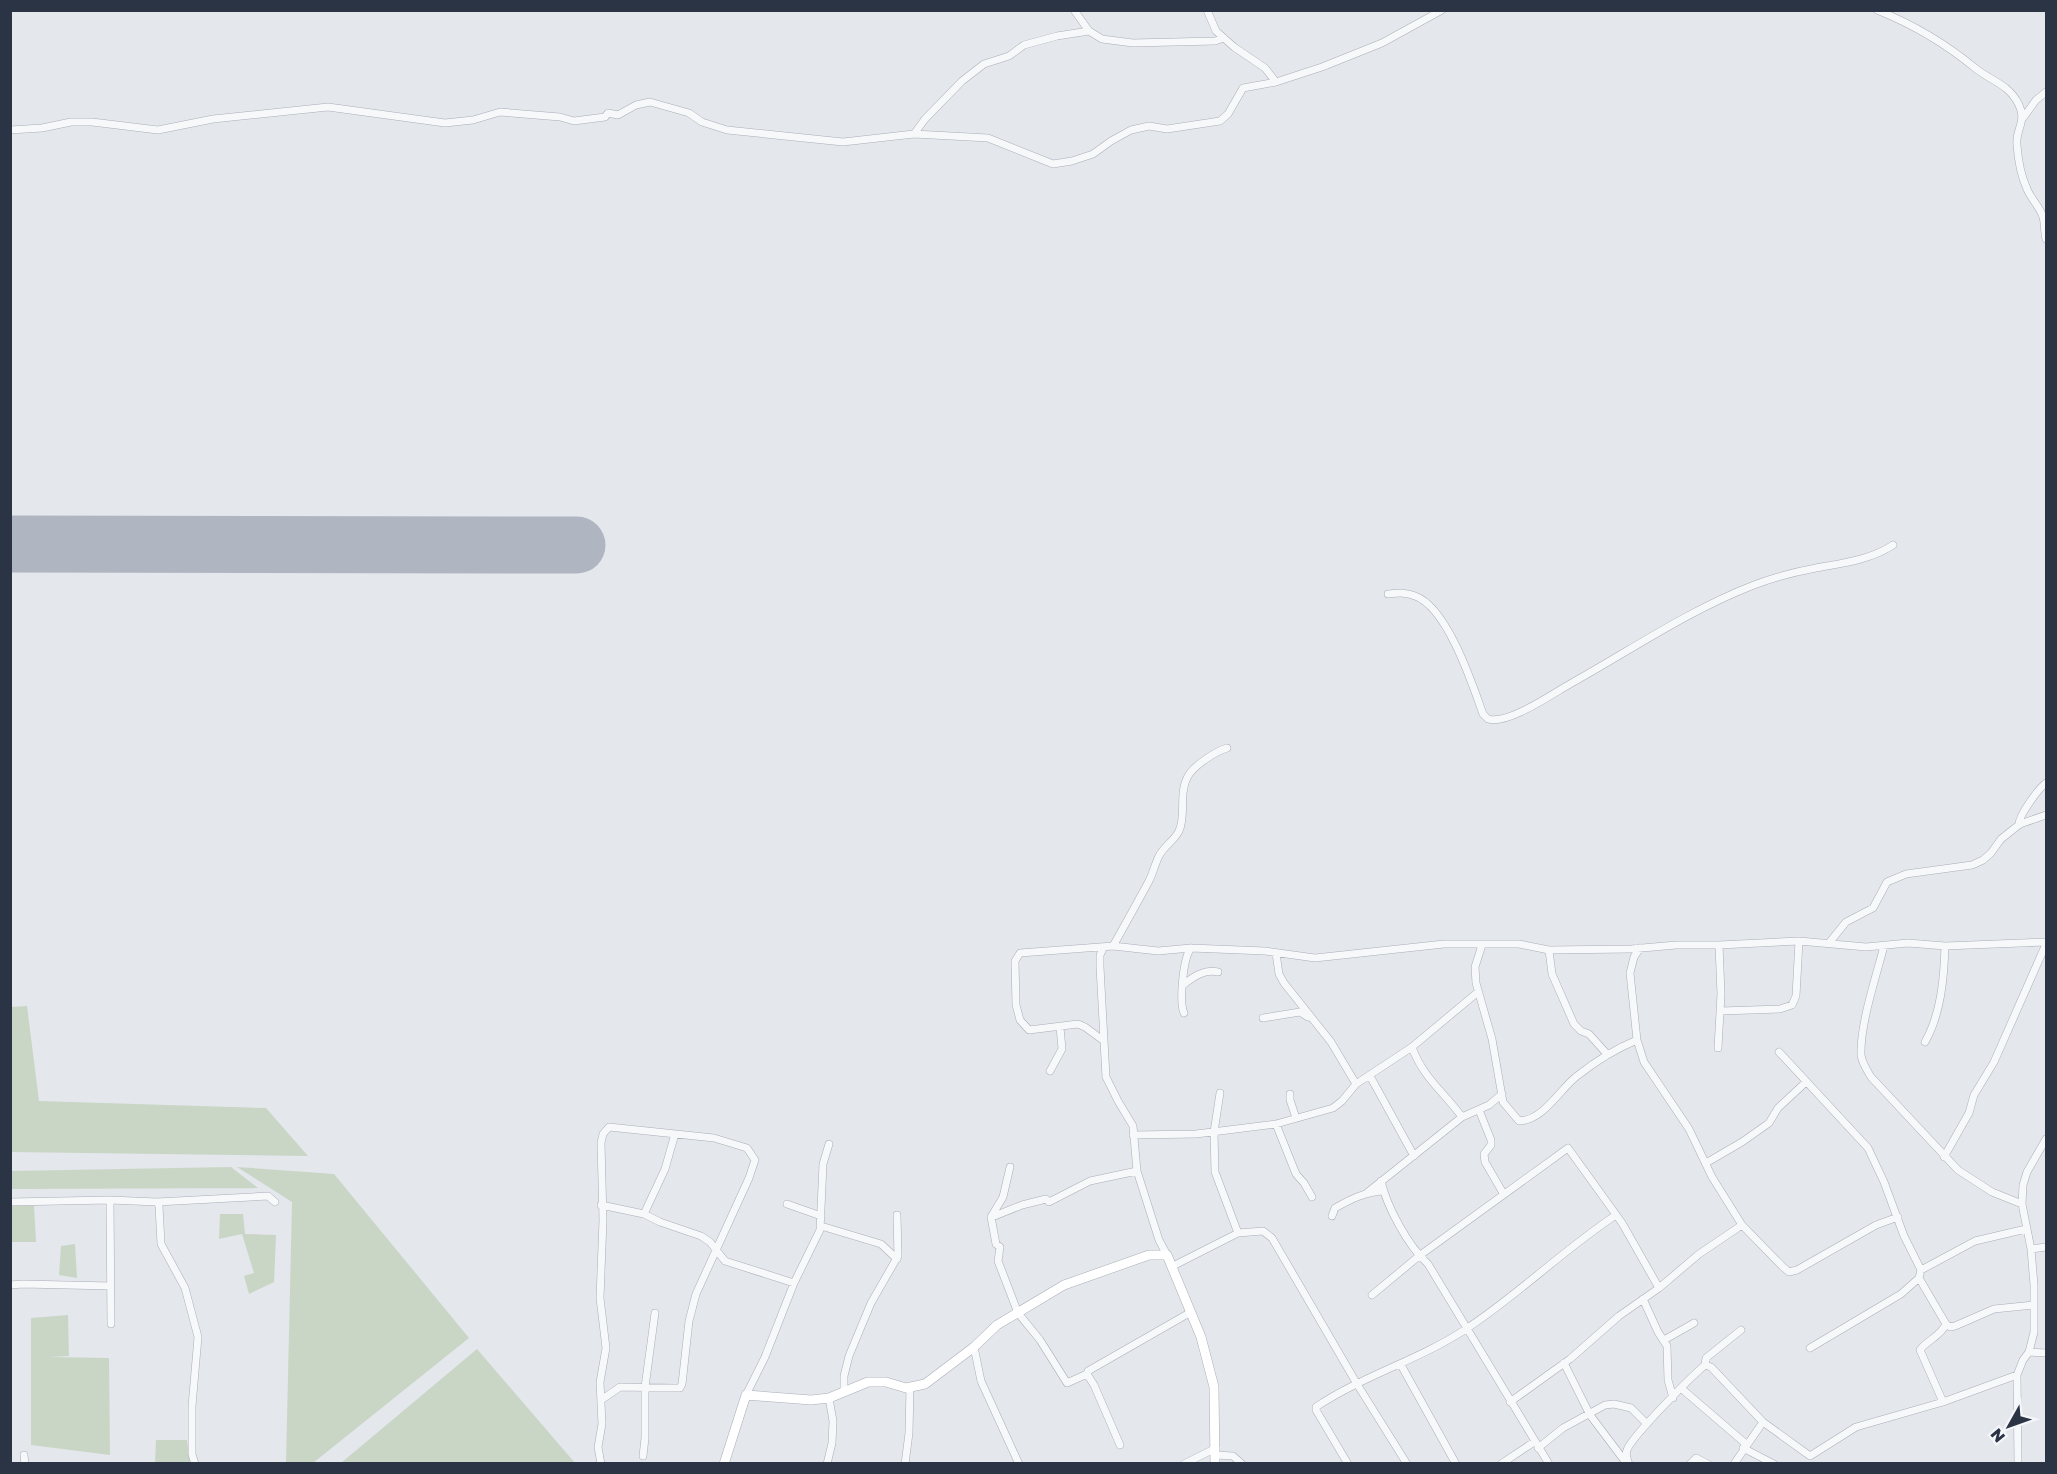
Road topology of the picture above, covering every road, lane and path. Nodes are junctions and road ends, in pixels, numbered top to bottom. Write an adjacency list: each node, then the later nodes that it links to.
1 (1074, 10): 5 (street)
2 (1207, 10): 6 (street)
3 (1442, 10): 7 (street)
4 (1877, 10): 9 (street)
5 (1089, 31): 6 (street); 11 (street)
6 (1224, 38): 7 (street)
7 (1276, 82): 11 (street)
8 (2046, 92): 9 (street)
9 (2023, 118): 12 (street)
10 (10, 130): 11 (street)
11 (914, 134)
12 (2046, 239)
13 (1893, 545): 14 (street)
14 (1388, 594)
15 (1227, 748): 24 (street)
16 (2046, 783): 18 (street)
17 (2046, 815): 18 (street)
18 (2019, 825): 20 (street)
19 (1798, 941): 20 (street); 23 (street); 35 (street)
20 (1829, 943): 25 (street)
21 (2046, 943): 26 (street); 64 (street)
22 (1482, 945): 30 (street); 31 (street); 34 (street)
23 (1719, 945): 29 (street); 35 (street)
24 (1113, 946): 27 (street); 28 (street)
25 (1884, 946): 26 (street); 64 (street)
26 (1945, 946): 42 (street)
27 (1104, 947): 39 (street); 41 (street)
28 (1191, 948): 31 (street); 33 (street)
29 (1640, 948): 30 (street); 40 (street)
30 (1549, 950): 46 (street)
31 (1276, 953): 38 (street)
32 (1218, 972): 33 (street)
33 (1183, 985): 36 (street)
34 (1478, 992): 43 (street); 53 (street)
35 (1721, 1011): 44 (street)
36 (1184, 1013)
37 (1263, 1018): 38 (street)
38 (1313, 1020): 50 (street)
39 (1060, 1027): 41 (street); 47 (street)
40 (1637, 1040): 46 (street); 65 (street)
41 (1104, 1041): 60 (street)
42 (1925, 1042)
43 (1412, 1047): 48 (street); 55 (street)
44 (1718, 1048)
45 (1779, 1052): 49 (street)
46 (1606, 1054): 53 (street)
47 (1050, 1071)
48 (1370, 1076): 50 (street); 63 (street)
49 (1806, 1082): 65 (street); 86 (street)
50 (1356, 1084): 56 (street)
51 (1220, 1093): 58 (street)
52 (1290, 1094): 56 (street)
53 (1502, 1094): 54 (street)
54 (1479, 1110): 55 (street); 71 (street)
55 (1462, 1117): 63 (street)
56 (1296, 1118): 57 (street)
57 (1276, 1124): 58 (street); 72 (street)
58 (1214, 1132): 60 (street); 90 (street)
59 (675, 1134): 79 (street); 80 (street); 94 (street)
60 (1133, 1135): 67 (street)
61 (2046, 1138): 78 (street)
62 (829, 1144): 83 (street)
63 (1414, 1156): 68 (street)
64 (1944, 1157): 78 (street)
65 (1706, 1162): 87 (street)
66 (1010, 1167): 85 (street)
67 (1137, 1171): 85 (street); 91 (street)
68 (1381, 1181): 69 (street); 70 (street)
69 (1383, 1191): 70 (street); 97 (street)
70 (1368, 1192): 84 (street)
71 (1503, 1193): 82 (street); 97 (street)
72 (1312, 1197)
73 (110, 1200): 74 (street); 75 (street); 103 (street)
74 (10, 1202)
75 (157, 1202): 76 (street); 147 (street)
76 (275, 1202)
77 (787, 1204): 83 (street)
78 (2022, 1204): 89 (street)
79 (601, 1205): 80 (street); 134 (street)
80 (644, 1214): 94 (street)
81 (897, 1215): 98 (street)
82 (1616, 1215): 104 (street); 114 (street)
83 (821, 1216): 88 (street)
84 (1332, 1216)
85 (991, 1217): 108 (street)
86 (1898, 1217): 87 (street); 100 (street)
87 (1742, 1225): 104 (street)
88 (821, 1226): 98 (street); 101 (street)
89 (2026, 1229): 93 (street); 100 (street)
90 (1238, 1233): 99 (street); 126 (street)
91 (1159, 1240): 95 (street); 96 (street)
92 (2046, 1247): 93 (street)
93 (2031, 1249): 107 (street)
94 (717, 1250): 101 (street); 127 (street)
95 (1149, 1255): 96 (street); 108 (street)
96 (1167, 1255): 99 (street)
97 (1419, 1256): 105 (street); 114 (street)
98 (897, 1259): 130 (street)
99 (1173, 1266): 109 (street)
100 (1920, 1274): 113 (street); 118 (street)
101 (794, 1282): 131 (street)
102 (10, 1285): 103 (street)
103 (111, 1286): 112 (street)
104 (1659, 1288): 106 (street)
105 (1372, 1295)
106 (1643, 1299): 116 (street); 121 (street)
107 (2034, 1305): 113 (street); 119 (street)
108 (1018, 1312): 117 (street); 124 (street)
109 (1191, 1312): 124 (street); 144 (street)
110 (655, 1313): 127 (street)
111 (1695, 1323): 116 (street)
112 (111, 1324)
113 (1946, 1324): 136 (street)
114 (1466, 1329): 122 (street); 135 (street)
115 (1741, 1330): 123 (street)
116 (1664, 1340): 133 (street)
117 (974, 1347): 128 (street); 152 (street)
118 (1810, 1348)
119 (2029, 1352): 120 (street); 125 (street)
120 (2046, 1353)
121 (1563, 1363): 135 (street); 137 (street)
122 (1401, 1365): 126 (street); 157 (street)
123 (1705, 1365): 129 (street); 138 (street)
124 (1087, 1374): 140 (street)
125 (2017, 1375): 136 (street); 165 (street)
126 (1357, 1384): 155 (street); 156 (street)
127 (645, 1387): 134 (street); 145 (street)
128 (910, 1387): 130 (street); 151 (street)
129 (1682, 1389): 133 (street); 142 (street)
130 (844, 1390): 132 (street)
131 (746, 1395): 132 (street); 149 (street)
132 (829, 1398): 150 (street)
133 (1673, 1398): 139 (street)
134 (601, 1400): 148 (street)
135 (1510, 1401): 141 (street)
136 (1943, 1402): 138 (street)
137 (1590, 1415): 139 (street); 141 (street); 160 (street)
138 (1763, 1422): 142 (street)
139 (1647, 1424): 160 (street)
140 (1120, 1445)
141 (1536, 1445): 158 (street); 159 (street)
142 (1745, 1446): 163 (street); 164 (street)
143 (24, 1455): 146 (street)
144 (1216, 1455): 153 (street); 154 (street)
145 (643, 1456)
146 (25, 1464)
147 (195, 1464)
148 (601, 1464)
149 (724, 1464)
150 (827, 1464)
151 (905, 1464)
152 (1019, 1464)
153 (1184, 1464)
154 (1242, 1464)
155 (1348, 1464)
156 (1407, 1464)
157 (1456, 1464)
158 (1501, 1464)
159 (1548, 1464)
160 (1628, 1464)
161 (1690, 1464): 162 (street)
162 (1708, 1464)
163 (1734, 1464)
164 (1774, 1464)
165 (2018, 1464)

